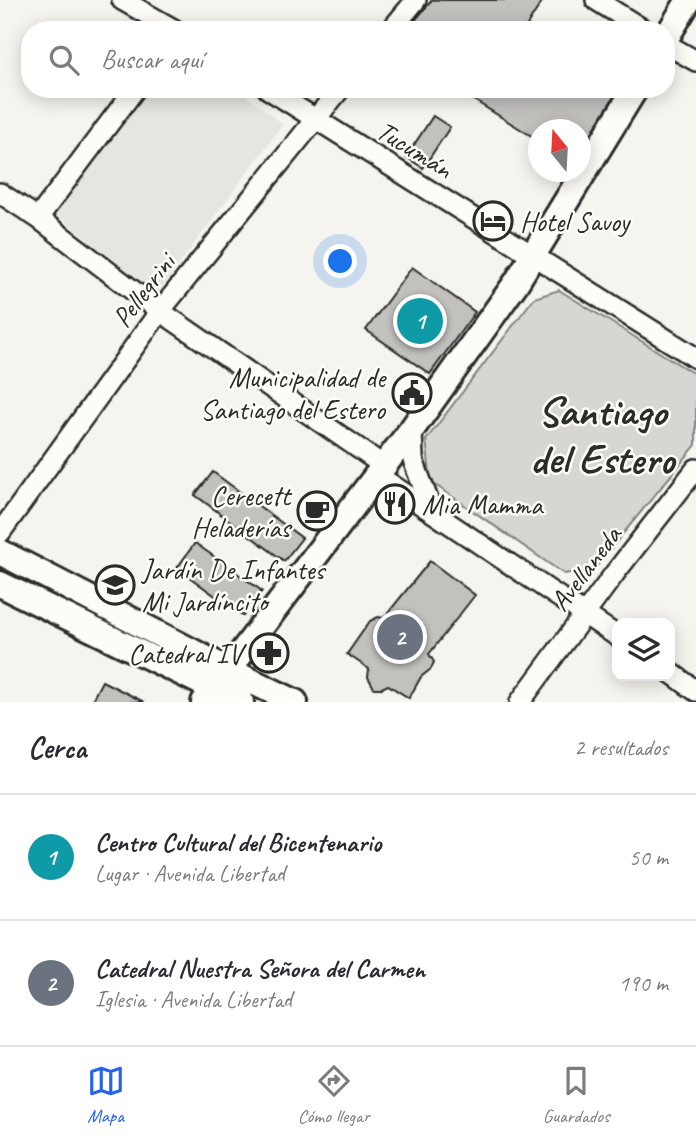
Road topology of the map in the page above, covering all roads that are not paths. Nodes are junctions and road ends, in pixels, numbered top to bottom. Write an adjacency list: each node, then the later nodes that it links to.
1 (122, 0): 5 (street)
2 (416, 0): 6 (street)
3 (596, 0): 7 (street)
4 (689, 0): 8 (main road)
5 (159, 21)
6 (398, 21)
7 (630, 21)
8 (675, 23)
9 (675, 49): 10 (street)
10 (696, 61)
11 (128, 98): 17 (street)
12 (282, 98): 15 (street, Tucumán)
13 (332, 98): 15 (street, Pellegrini)
14 (629, 98): 18 (main road)
15 (314, 119): 18 (street, Tucumán); 19 (street, Pellegrini)
16 (0, 193): 17 (street)
17 (38, 218): 19 (street)
18 (533, 255): 20 (street, Tucumán); 21 (main road)
19 (160, 311): 23 (street); 25 (street, Pellegrini)
20 (696, 358)
21 (412, 429): 23 (main road); 24 (street)
22 (696, 469): 28 (street, Avellaneda)
23 (380, 470): 24 (street); 31 (main road)
24 (432, 510): 28 (street)
25 (0, 533)
26 (0, 552): 31 (main road)
27 (0, 584): 31 (main road)
28 (585, 614): 29 (street); 35 (street, Avellaneda)
29 (612, 633)
30 (675, 676): 32 (street)
31 (216, 687): 33 (main road); 34 (main road)
32 (696, 691)
33 (241, 702)
34 (295, 702)
35 (520, 702)

